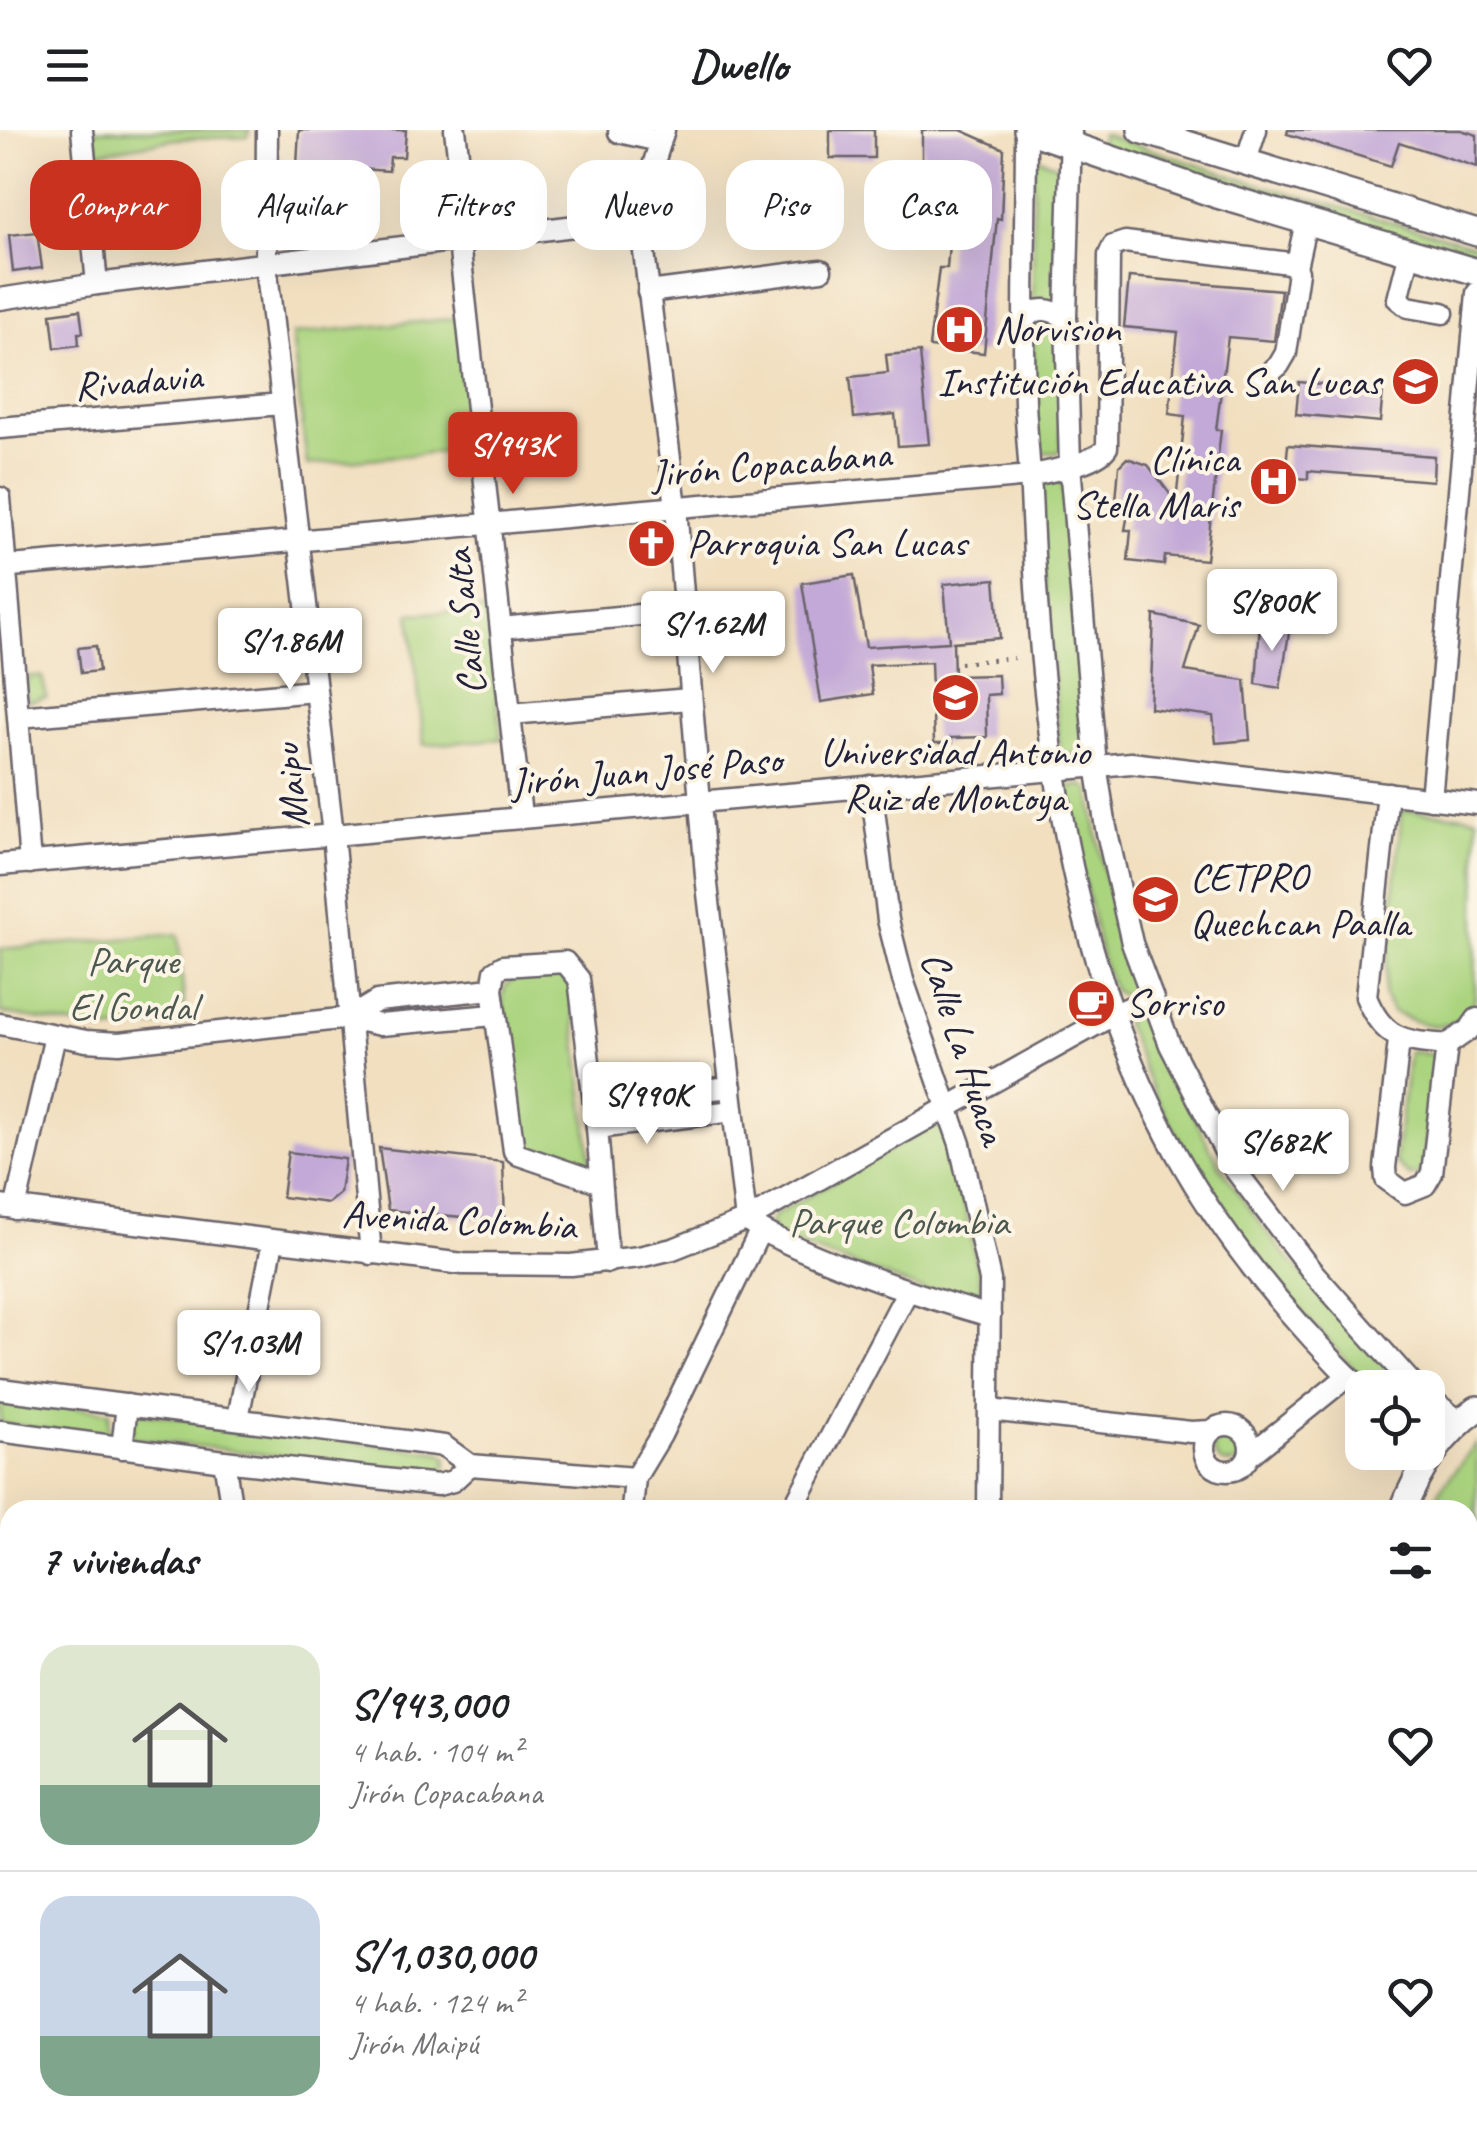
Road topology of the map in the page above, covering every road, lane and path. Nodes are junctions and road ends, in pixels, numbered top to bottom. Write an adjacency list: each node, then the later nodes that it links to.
1 (82, 130): 22 (street)
2 (267, 130): 18 (street, Maipu)
3 (455, 130): 10 (street, Calle Salta)
4 (1026, 130): 9 (main road); 28 (street)
5 (1141, 130): 11 (main road)
6 (1256, 130): 11 (street)
7 (619, 132): 8 (street)
8 (662, 136)
9 (1070, 138): 12 (main road); 27 (street)
10 (457, 160)
11 (1245, 164): 13 (main road)
12 (1306, 222): 17 (main road); 19 (street)
13 (1477, 233)
14 (400, 248): 18 (street)
15 (465, 250): 36 (street, Calle Salta)
16 (644, 250): 23 (street)
17 (1410, 252): 21 (main road); 26 (street)
18 (266, 264): 22 (street); 30 (street, Maipu)
19 (1296, 267): 29 (street); 32 (street)
20 (821, 270): 23 (street)
21 (1477, 272)
22 (97, 284): 25 (street)
23 (648, 292): 35 (street)
24 (1477, 293): 51 (street)
25 (0, 299)
26 (1443, 313)
27 (1066, 317): 28 (street); 32 (street)
28 (1026, 318): 33 (street)
29 (1262, 379)
30 (282, 404): 31 (street, Rivadavia); 37 (street, Maipu)
31 (0, 428)
32 (1070, 466): 33 (street, Jirón Copacabana); 47 (street)
33 (1030, 476): 35 (street, Jirón Copacabana); 48 (street)
34 (0, 498): 38 (street)
35 (676, 507): 36 (street, Jirón Copacabana); 39 (street)
36 (490, 524): 37 (street, Jirón Copacabana); 40 (street, Calle Salta)
37 (297, 541): 38 (street, Jirón Copacabana); 43 (street, Maipu)
38 (3, 567): 46 (street)
39 (682, 611): 40 (street); 44 (street)
40 (501, 628): 45 (street, Calle Salta)
41 (1014, 658): 42 (path)
42 (960, 663)
43 (315, 690): 46 (street); 55 (street, Maipu)
44 (690, 699): 45 (street); 52 (street)
45 (510, 714): 54 (street, Calle Salta)
46 (20, 718): 56 (street)
47 (1096, 764): 48 (street, Jirón Juan José Paso); 50 (street, Jirón Juan José Paso); 59 (street)
48 (1052, 768): 49 (street, Jirón Juan José Paso); 60 (street)
49 (871, 786): 52 (street, Jirón Juan José Paso); 70 (street, Calle La Huaca)
50 (1388, 793): 51 (street, Jirón Juan José Paso); 66 (street)
51 (1431, 799): 53 (street, Jirón Juan José Paso)
52 (700, 803): 54 (street, Jirón Juan José Paso); 68 (street)
53 (1477, 804)
54 (521, 816): 55 (street, Jirón Juan José Paso)
55 (333, 834): 56 (street, Jirón Juan José Paso); 62 (street, Maipu)
56 (30, 863): 57 (street, Jirón Juan José Paso)
57 (0, 865)
58 (492, 988): 61 (street); 62 (street); 69 (street)
59 (1152, 997): 60 (street, Avenida Colombia); 81 (street)
60 (1113, 1014): 70 (street, Avenida Colombia); 82 (street)
61 (494, 1015): 62 (street); 73 (street)
62 (349, 1018): 65 (street); 77 (street, Maipu)
63 (1477, 1019): 67 (street)
64 (0, 1024): 65 (street)
65 (55, 1036): 74 (street)
66 (1400, 1040): 67 (street); 67 (street)
67 (1447, 1045)
68 (730, 1088): 69 (street); 71 (street)
69 (594, 1102): 72 (street)
70 (948, 1106): 75 (street, Avenida Colombia); 80 (street, Calle La Huaca)
71 (733, 1110): 72 (street); 75 (street)
72 (597, 1128): 73 (street)
73 (601, 1183): 78 (street)
74 (8, 1208): 76 (street, Avenida Colombia)
75 (753, 1226): 78 (street, Avenida Colombia); 79 (street); 98 (street)
76 (273, 1242): 77 (street, Avenida Colombia); 89 (street)
77 (372, 1254): 78 (street, Avenida Colombia)
78 (608, 1262)
79 (908, 1292): 80 (street); 101 (street)
80 (990, 1316): 87 (street, Calle La Huaca)
81 (1400, 1370)
82 (1345, 1372)
83 (0, 1389): 85 (street)
84 (1345, 1390): 94 (street)
85 (127, 1404): 89 (street); 93 (street)
86 (1445, 1405): 88 (street)
87 (989, 1410): 91 (street); 102 (street, Calle La Huaca)
88 (1468, 1415): 92 (main road)
89 (238, 1418): 96 (street)
90 (0, 1431): 93 (street)
91 (1202, 1436): 94 (street); 94 (street)
92 (1445, 1436)
93 (122, 1448): 95 (street)
94 (1254, 1449)
95 (224, 1461): 96 (street); 99 (street)
96 (470, 1465): 98 (street)
97 (1418, 1470): 103 (main road)
98 (636, 1478): 100 (street)
99 (230, 1500)
100 (633, 1500)
101 (797, 1500)
102 (988, 1500)
103 (1407, 1500)

